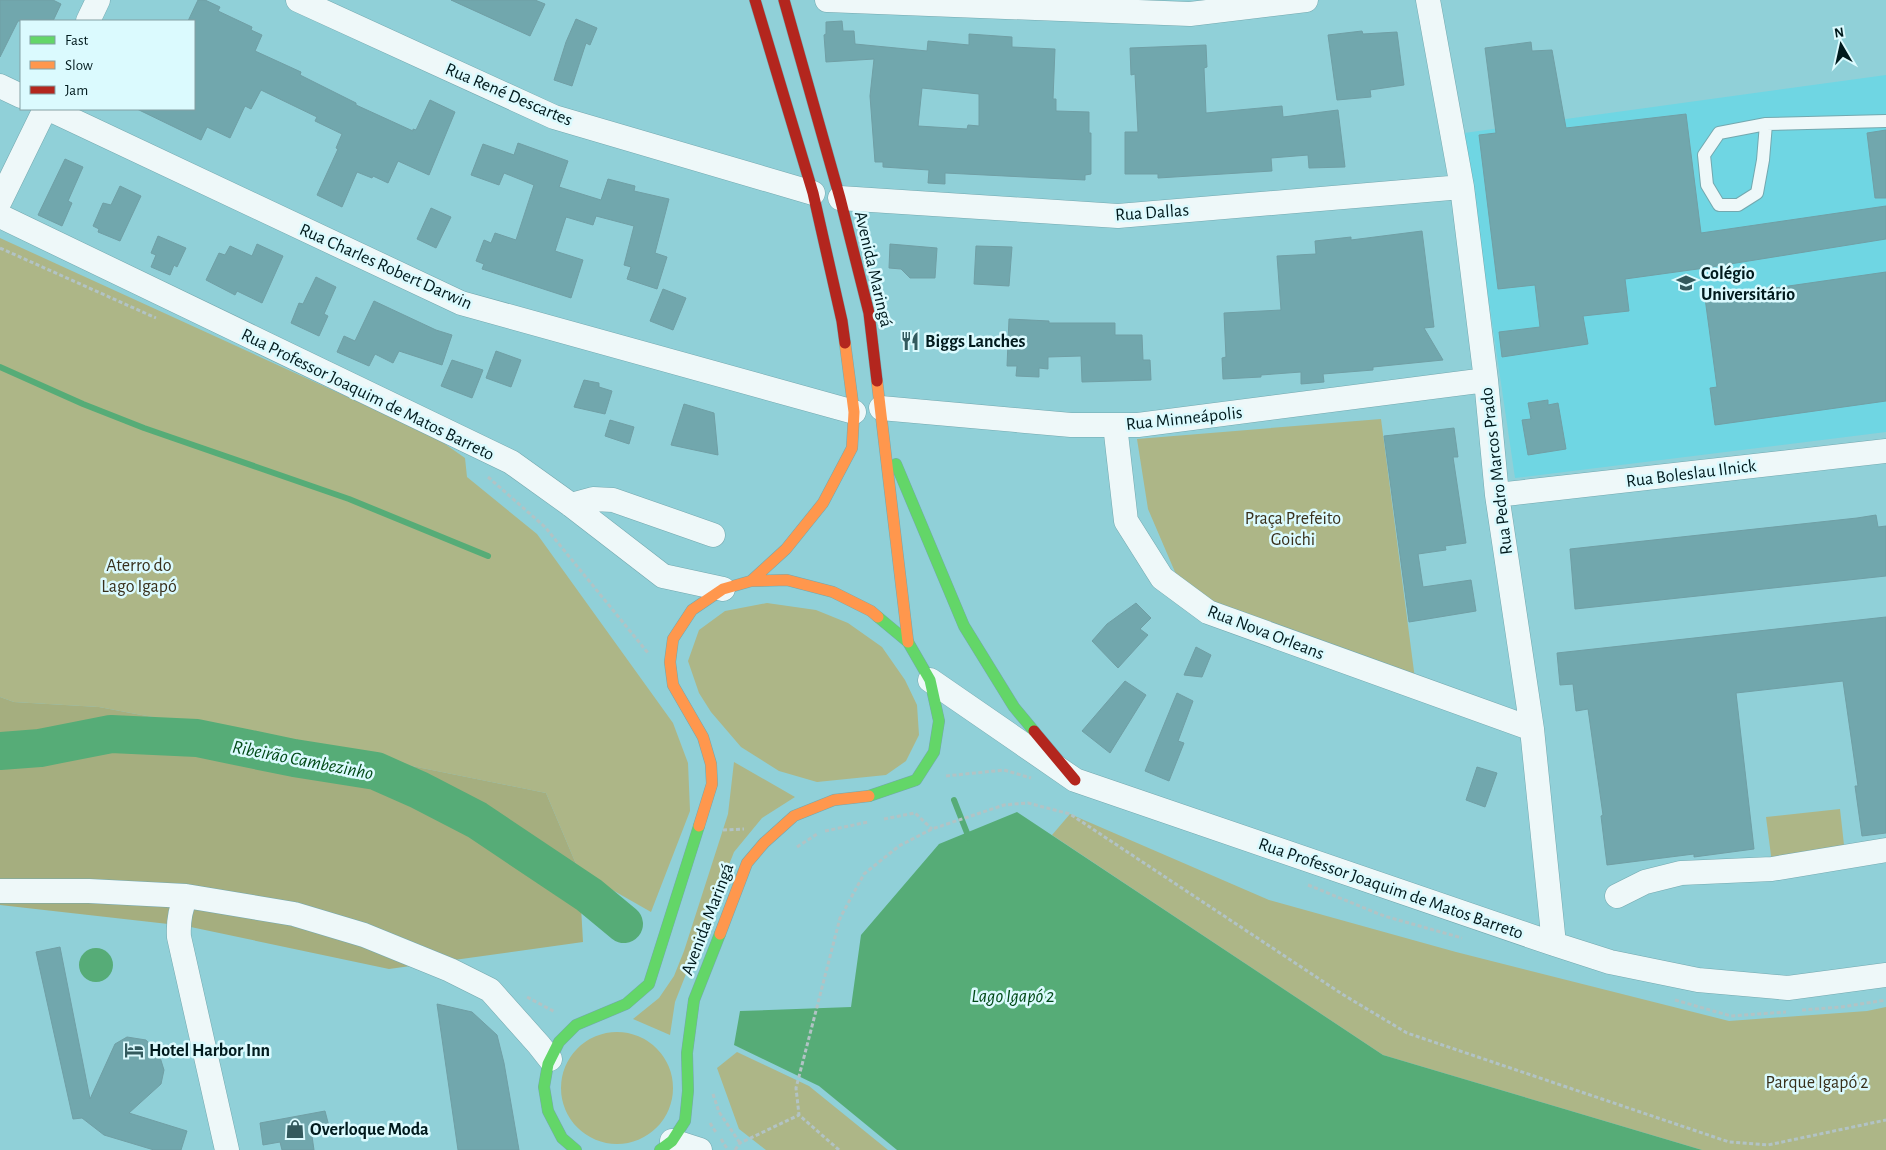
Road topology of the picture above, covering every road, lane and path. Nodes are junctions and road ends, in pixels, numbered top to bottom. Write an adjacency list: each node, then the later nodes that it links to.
1 (98, 0): 8 (street)
2 (298, 0): 16 (street, Rua René Descartes)
3 (755, 0): 16 (main road, Avenida Maringá)
4 (784, 0): 17 (main road, Avenida Maringá)
5 (827, 0): 6 (street)
6 (1306, 0)
7 (1428, 0): 15 (street, Rua Pedro Marcos Prado)
8 (88, 20)
9 (0, 86): 10 (street)
10 (20, 96)
11 (45, 110): 18 (street)
12 (51, 110): 24 (street, Rua Charles Robert Darwin)
13 (1886, 121): 14 (lane)
14 (1766, 124): 14 (lane)
15 (1462, 187): 17 (street, Rua Dallas); 22 (street, Rua Pedro Marcos Prado)
16 (813, 193): 24 (main road, Avenida Maringá)
17 (840, 198): 23 (main road, Avenida Maringá)
18 (0, 201)
19 (0, 216): 30 (street, Rua Professor Joaquim de Matos Barreto)
20 (0, 248): 21 (path)
21 (161, 320)
22 (1486, 380): 25 (street, Rua Minneápolis); 29 (street, Rua Pedro Marcos Prado)
23 (881, 408): 25 (street, Rua Minneápolis); 26 (main road, Avenida Maringá)
24 (854, 412): 32 (main road, Avenida Maringá)
25 (1115, 425): 37 (street, Rua Nova Orleans)
26 (884, 434): 34 (main road, Avenida Maringá); 40 (main road)
27 (1886, 451): 29 (street, Rua Boleslau Ilnick)
28 (487, 476): 35 (path)
29 (1497, 495): 37 (street, Rua Pedro Marcos Prado)
30 (571, 505): 31 (street); 33 (street, Rua Professor Joaquim de Matos Barreto)
31 (713, 535)
32 (751, 581): 33 (main road, Avenida Maringá); 34 (main road, Avenida Maringá)
33 (723, 589): 41 (main road, Avenida Maringá)
34 (908, 642): 36 (main road, Avenida Maringá)
35 (649, 655)
36 (930, 680): 39 (main road, Avenida Maringá); 40 (street, Rua Professor Joaquim de Matos Barreto)
37 (1532, 729): 49 (street, Rua Pedro Marcos Prado)
38 (1032, 778): 39 (path)
39 (916, 780): 43 (main road, Avenida Maringá)
40 (1075, 780): 49 (street, Rua Professor Joaquim de Matos Barreto)
41 (699, 826): 43 (path); 51 (main road, Avenida Maringá)
42 (932, 828): 45 (path); 53 (path); 54 (path)
43 (764, 843): 56 (main road, Avenida Maringá)
44 (1886, 850): 48 (street)
45 (791, 851)
46 (0, 891): 47 (street)
47 (186, 896): 51 (street); 57 (street)
48 (1617, 896)
49 (1554, 944): 50 (street, Rua Professor Joaquim de Matos Barreto)
50 (1886, 975)
51 (550, 1059): 58 (main road, Avenida Maringá)
52 (711, 1089): 55 (path)
53 (799, 1116): 55 (path); 61 (path)
54 (1886, 1120)
55 (740, 1143): 60 (path)
56 (666, 1146): 59 (street)
57 (227, 1150)
58 (576, 1150)
59 (700, 1150)
60 (735, 1150)
61 (839, 1150)

